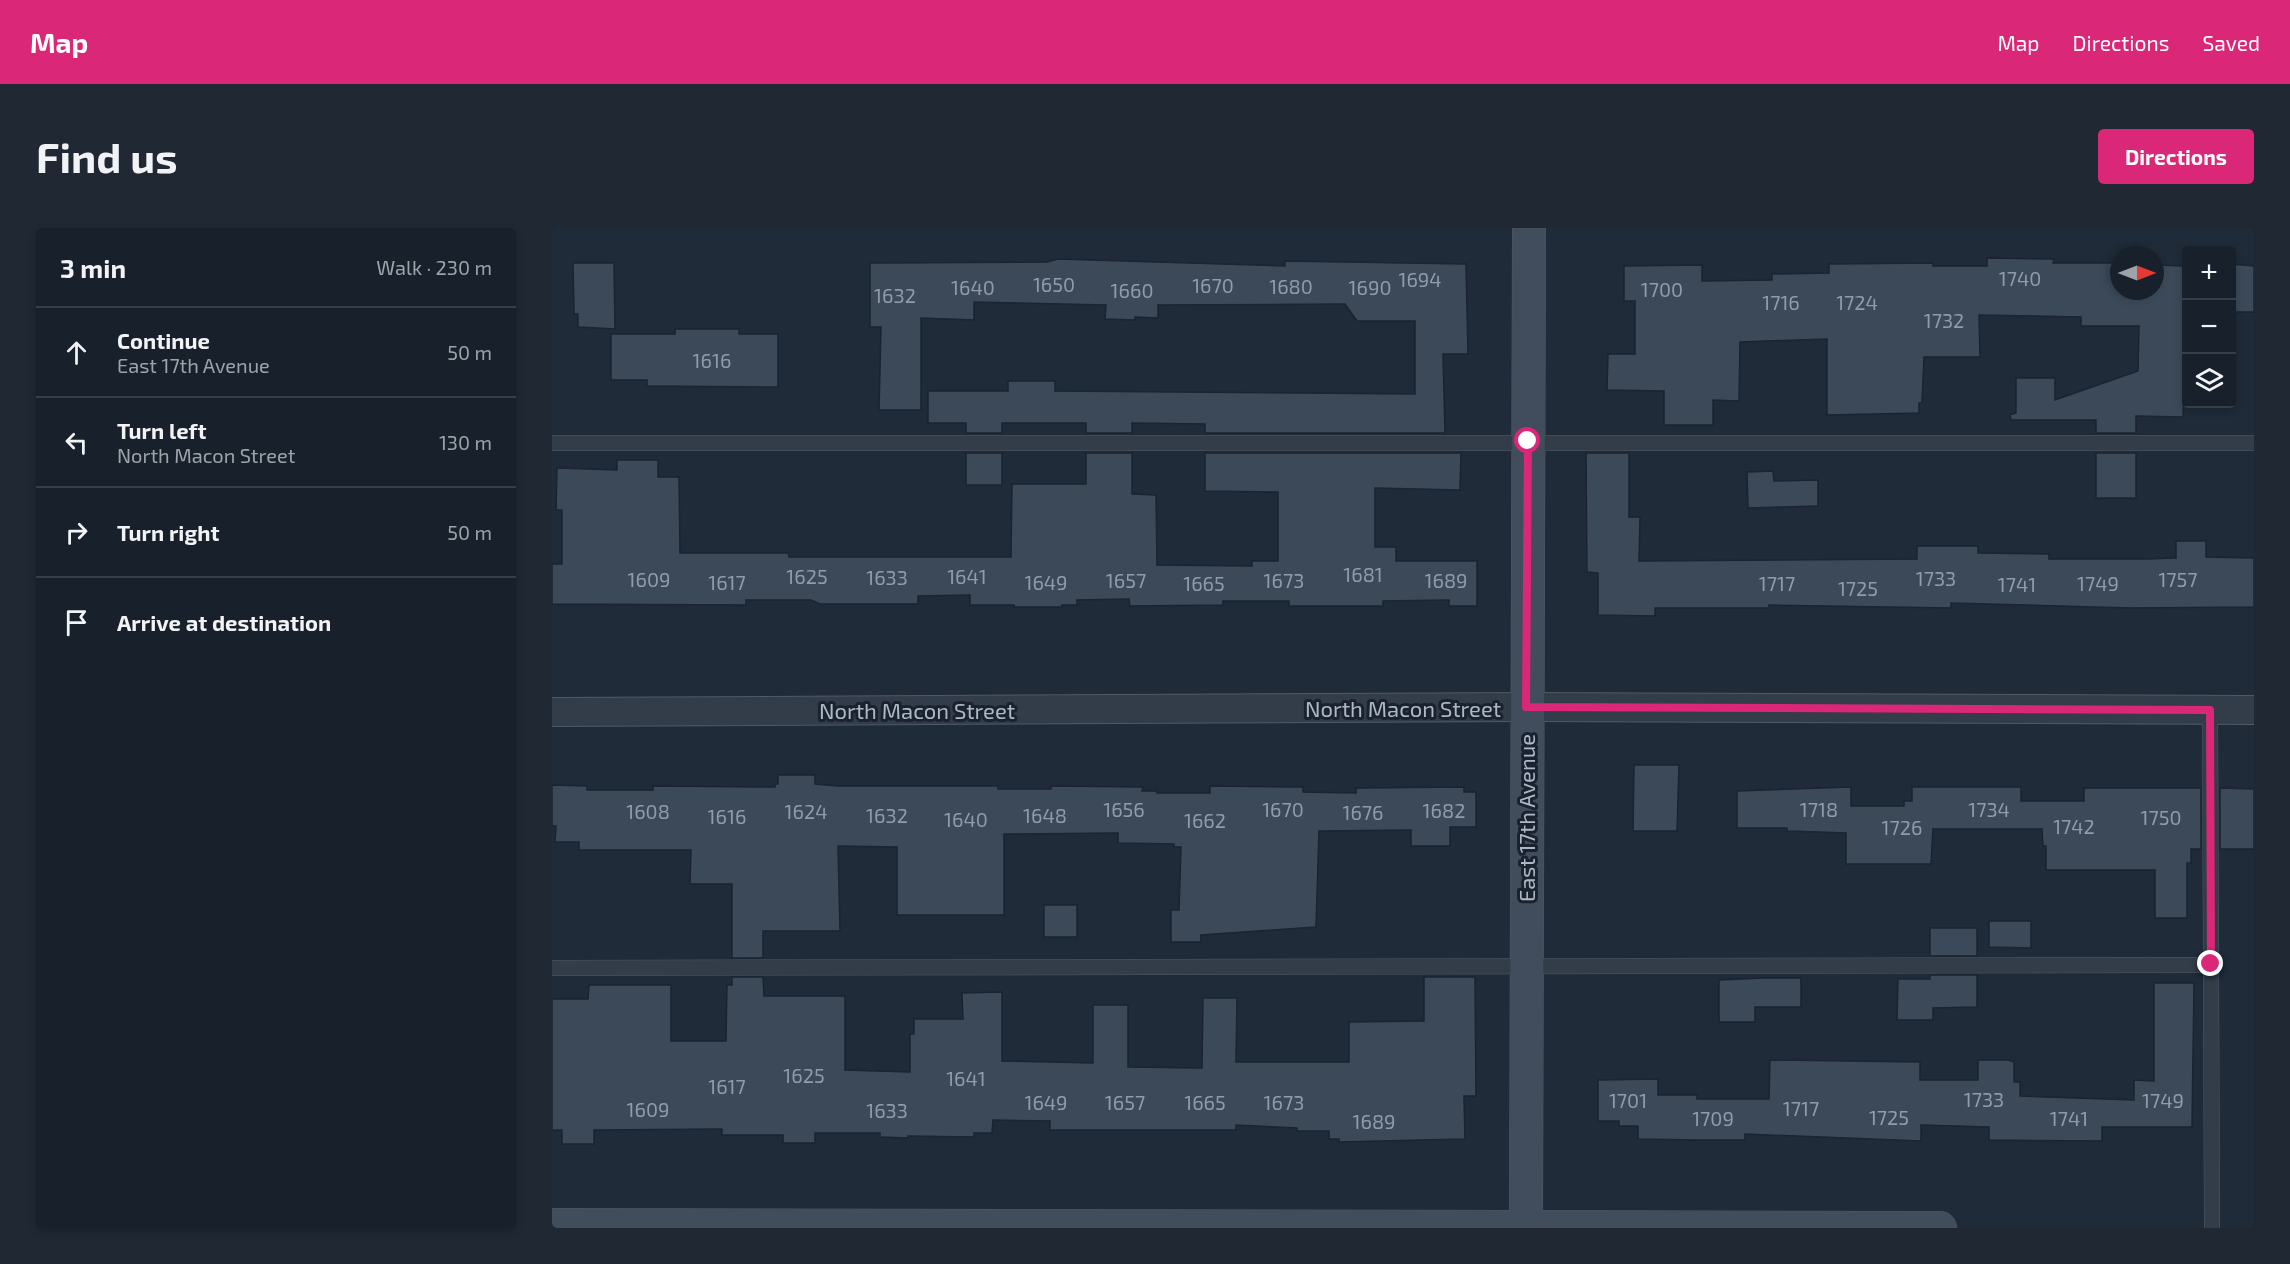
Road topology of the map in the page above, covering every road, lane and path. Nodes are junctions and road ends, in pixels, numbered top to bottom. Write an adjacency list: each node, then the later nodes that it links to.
1 (1529, 228): 2 (street, East 17th Avenue)
2 (1528, 441): 3 (lane); 4 (lane); 5 (street, East 17th Avenue)
3 (552, 443)
4 (2254, 443)
5 (1526, 707): 6 (street, North Macon Street); 8 (street, North Macon Street); 9 (street, East 17th Avenue)
6 (2210, 710): 7 (street, North Macon Street); 10 (lane)
7 (2254, 710)
8 (552, 712)
9 (1526, 964): 10 (lane); 11 (lane); 13 (street, East 17th Avenue)
10 (2211, 964): 15 (lane)
11 (552, 968)
12 (552, 1225): 13 (street)
13 (1526, 1227): 14 (street)
14 (1940, 1228)
15 (2212, 1228)

